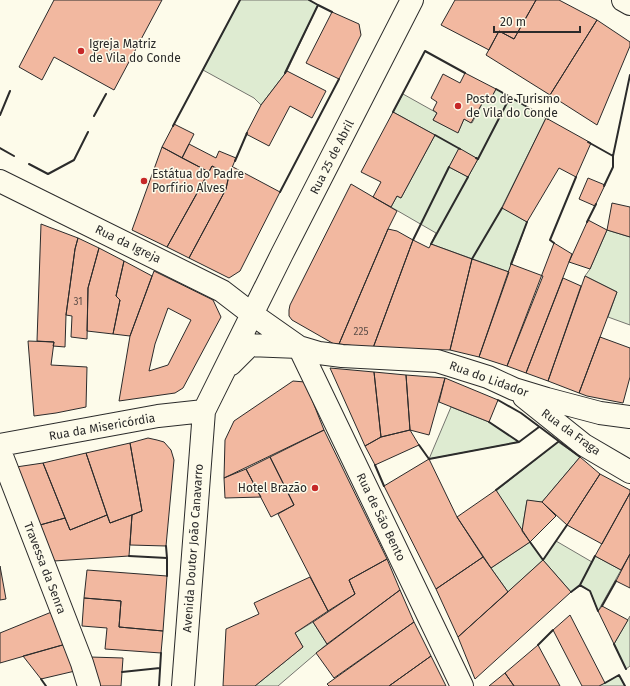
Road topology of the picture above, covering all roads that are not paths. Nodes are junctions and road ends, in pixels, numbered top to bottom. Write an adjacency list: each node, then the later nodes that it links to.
1 (412, 0): 5 (street, Rua 25 de Abril)
2 (623, 0): 3 (street)
3 (630, 4)
4 (0, 181): 5 (street, Rua da Igreja)
5 (252, 314): 6 (street, Rua da Igreja); 7 (street, Rua 25 de Abril)
6 (299, 347): 7 (street); 8 (street, Rua do Lidador); 16 (street, Rua de São Bento)
7 (224, 371): 9 (street, Rua 25 de Abril)
8 (514, 389): 10 (street, Rua do Lidador); 13 (street, Rua da Fraga)
9 (204, 411): 11 (street, Rua da Misericórdia); 15 (street, Avenida Doutor João Canavarro)
10 (630, 417)
11 (0, 445)
12 (0, 451): 14 (street, Travessa da Senra)
13 (630, 472)
14 (89, 686)
15 (183, 686)
16 (462, 686)

